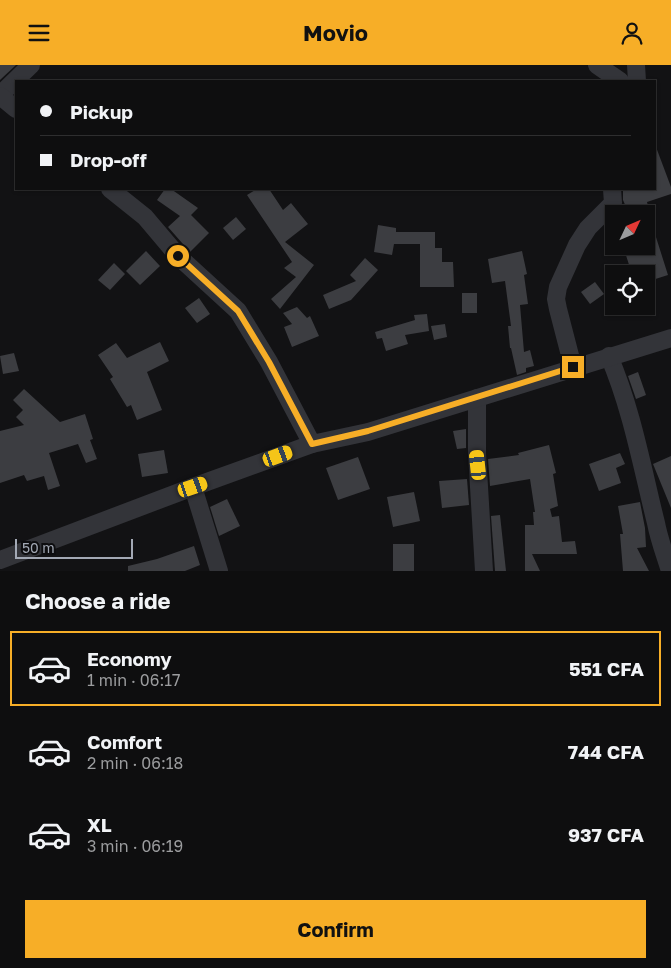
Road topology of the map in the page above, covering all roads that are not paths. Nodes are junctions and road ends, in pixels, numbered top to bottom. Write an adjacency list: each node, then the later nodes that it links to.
1 (31, 65): 4 (street)
2 (597, 65): 5 (street)
3 (636, 65): 6 (street)
4 (16, 80)
5 (619, 80)
6 (637, 80)
7 (15, 81): 8 (street)
8 (0, 96): 9 (street)
9 (15, 108)
10 (111, 190): 16 (street)
11 (612, 190): 14 (street)
12 (671, 338): 13 (street)
13 (609, 356): 14 (street); 21 (street)
14 (573, 367): 15 (street)
15 (477, 398): 16 (street); 20 (street)
16 (312, 444): 17 (street)
17 (193, 487): 18 (street); 19 (street)
18 (0, 560)
19 (219, 571)
20 (484, 571)
21 (670, 571)

